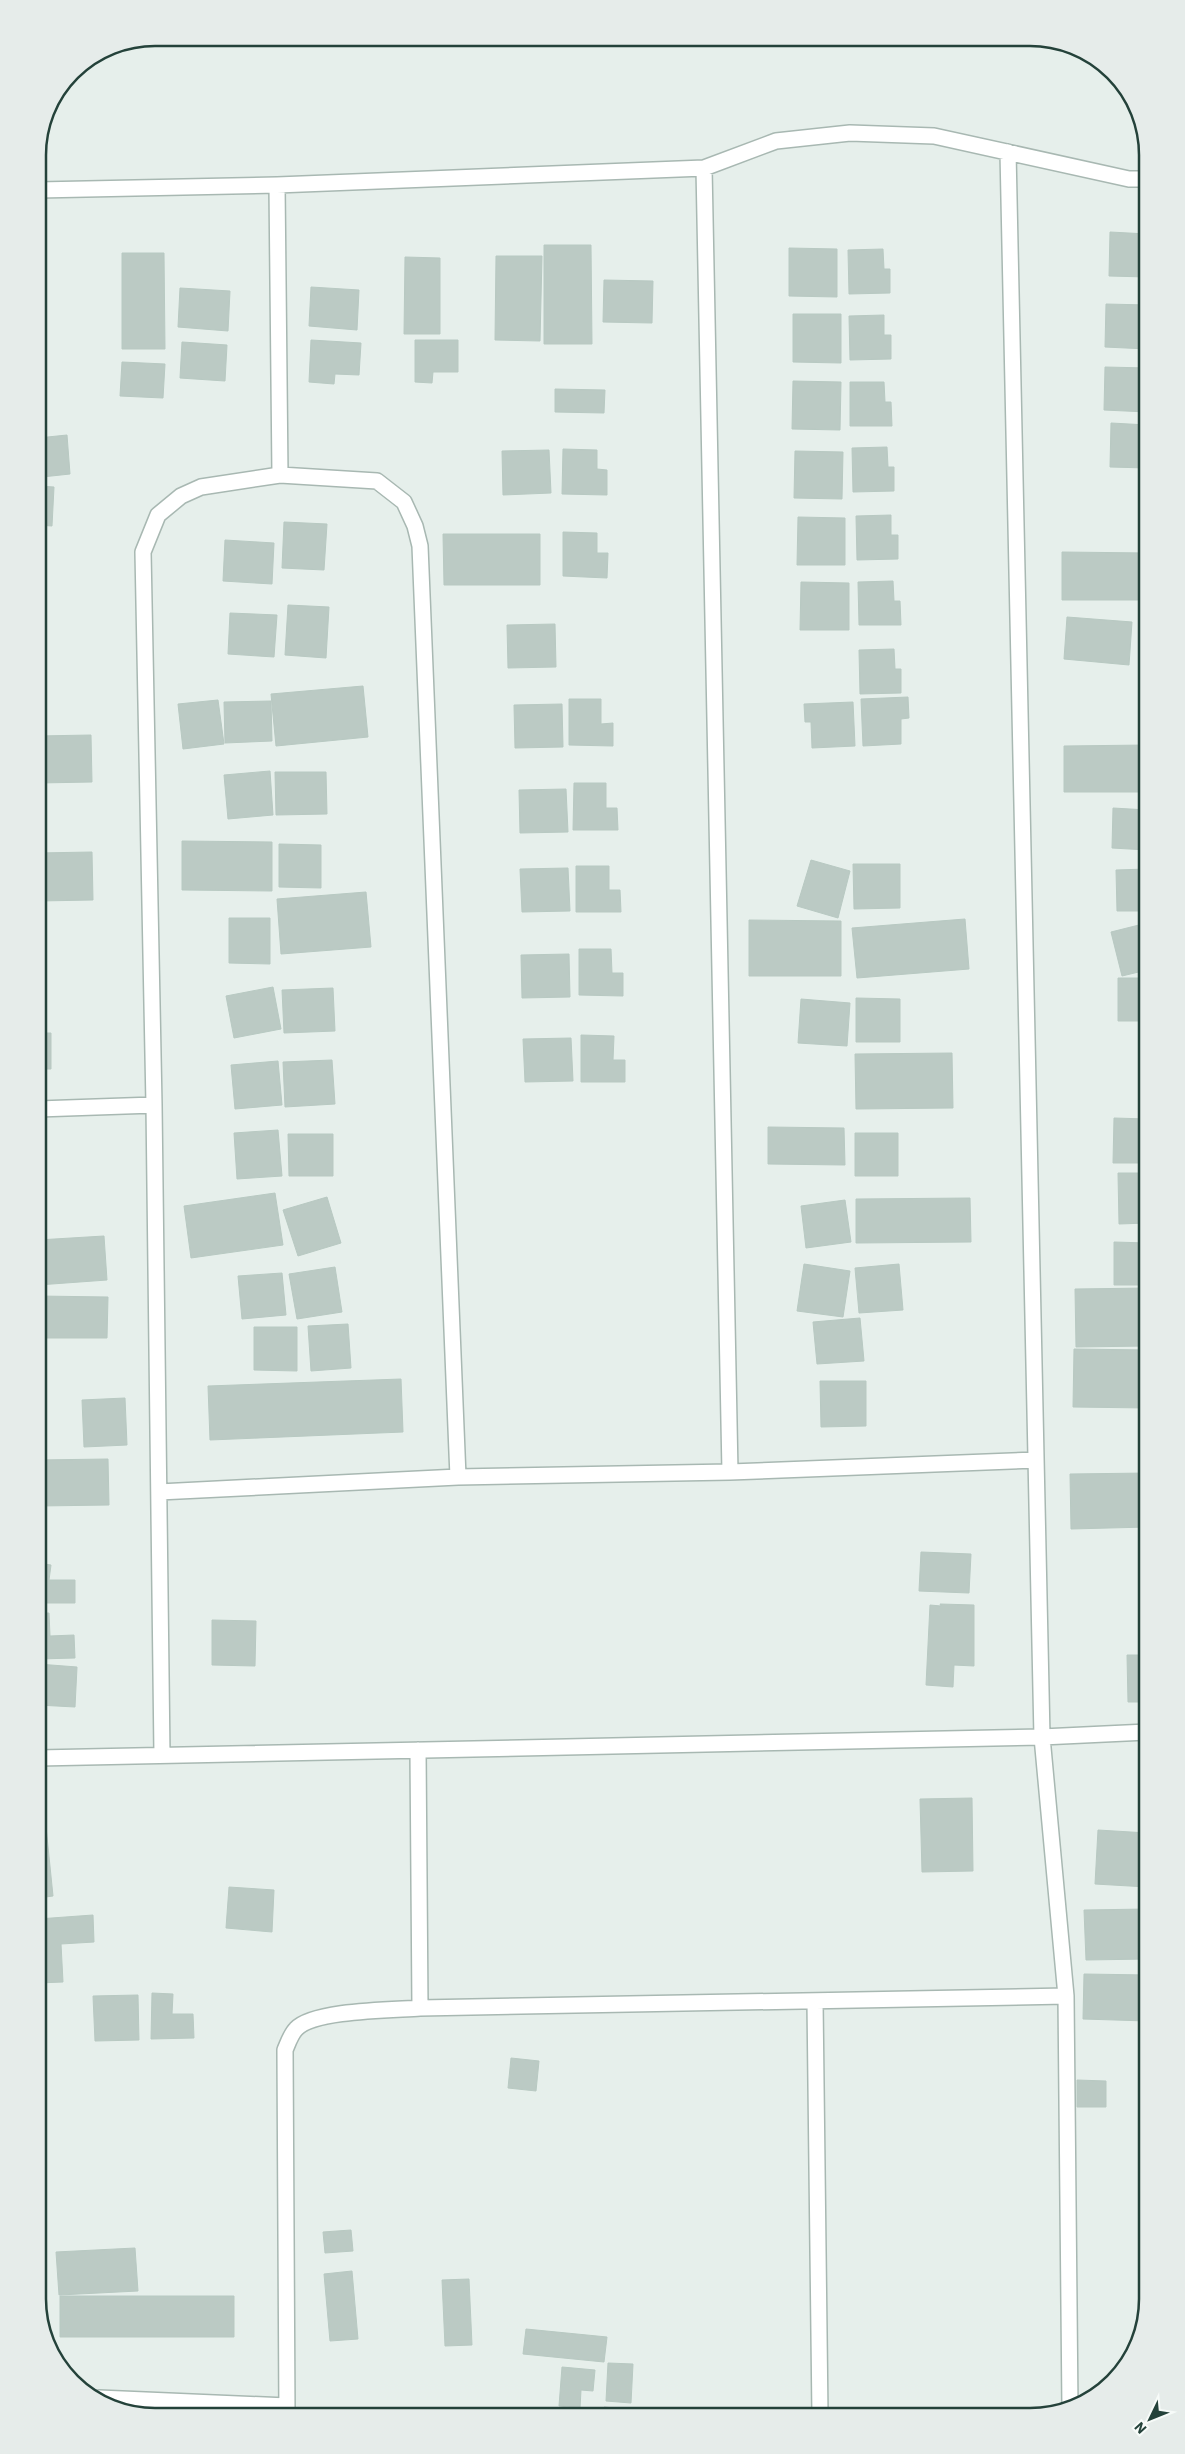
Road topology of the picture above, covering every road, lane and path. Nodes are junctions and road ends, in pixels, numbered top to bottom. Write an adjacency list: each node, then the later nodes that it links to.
1 (1008, 152): 2 (street); 3 (street); 9 (street)
2 (704, 168): 4 (street); 10 (street)
3 (1139, 179)
4 (277, 186): 5 (street); 6 (street)
5 (46, 190)
6 (280, 475): 7 (street); 11 (street)
7 (154, 1105): 8 (street); 12 (street)
8 (46, 1109)
9 (1036, 1460): 10 (street); 14 (street)
10 (730, 1472): 11 (street)
11 (458, 1477): 12 (street)
12 (160, 1492): 16 (street)
13 (1139, 1732): 14 (street)
14 (1042, 1737): 15 (street); 18 (street)
15 (418, 1750): 16 (street); 20 (street)
16 (162, 1755): 17 (street)
17 (46, 1758)
18 (1066, 1996): 19 (street); 22 (street)
19 (815, 2002): 20 (street); 25 (street)
20 (420, 2008): 24 (street)
21 (114, 2399): 23 (street)
22 (1070, 2400)
23 (244, 2408)
24 (287, 2408)
25 (820, 2408)

